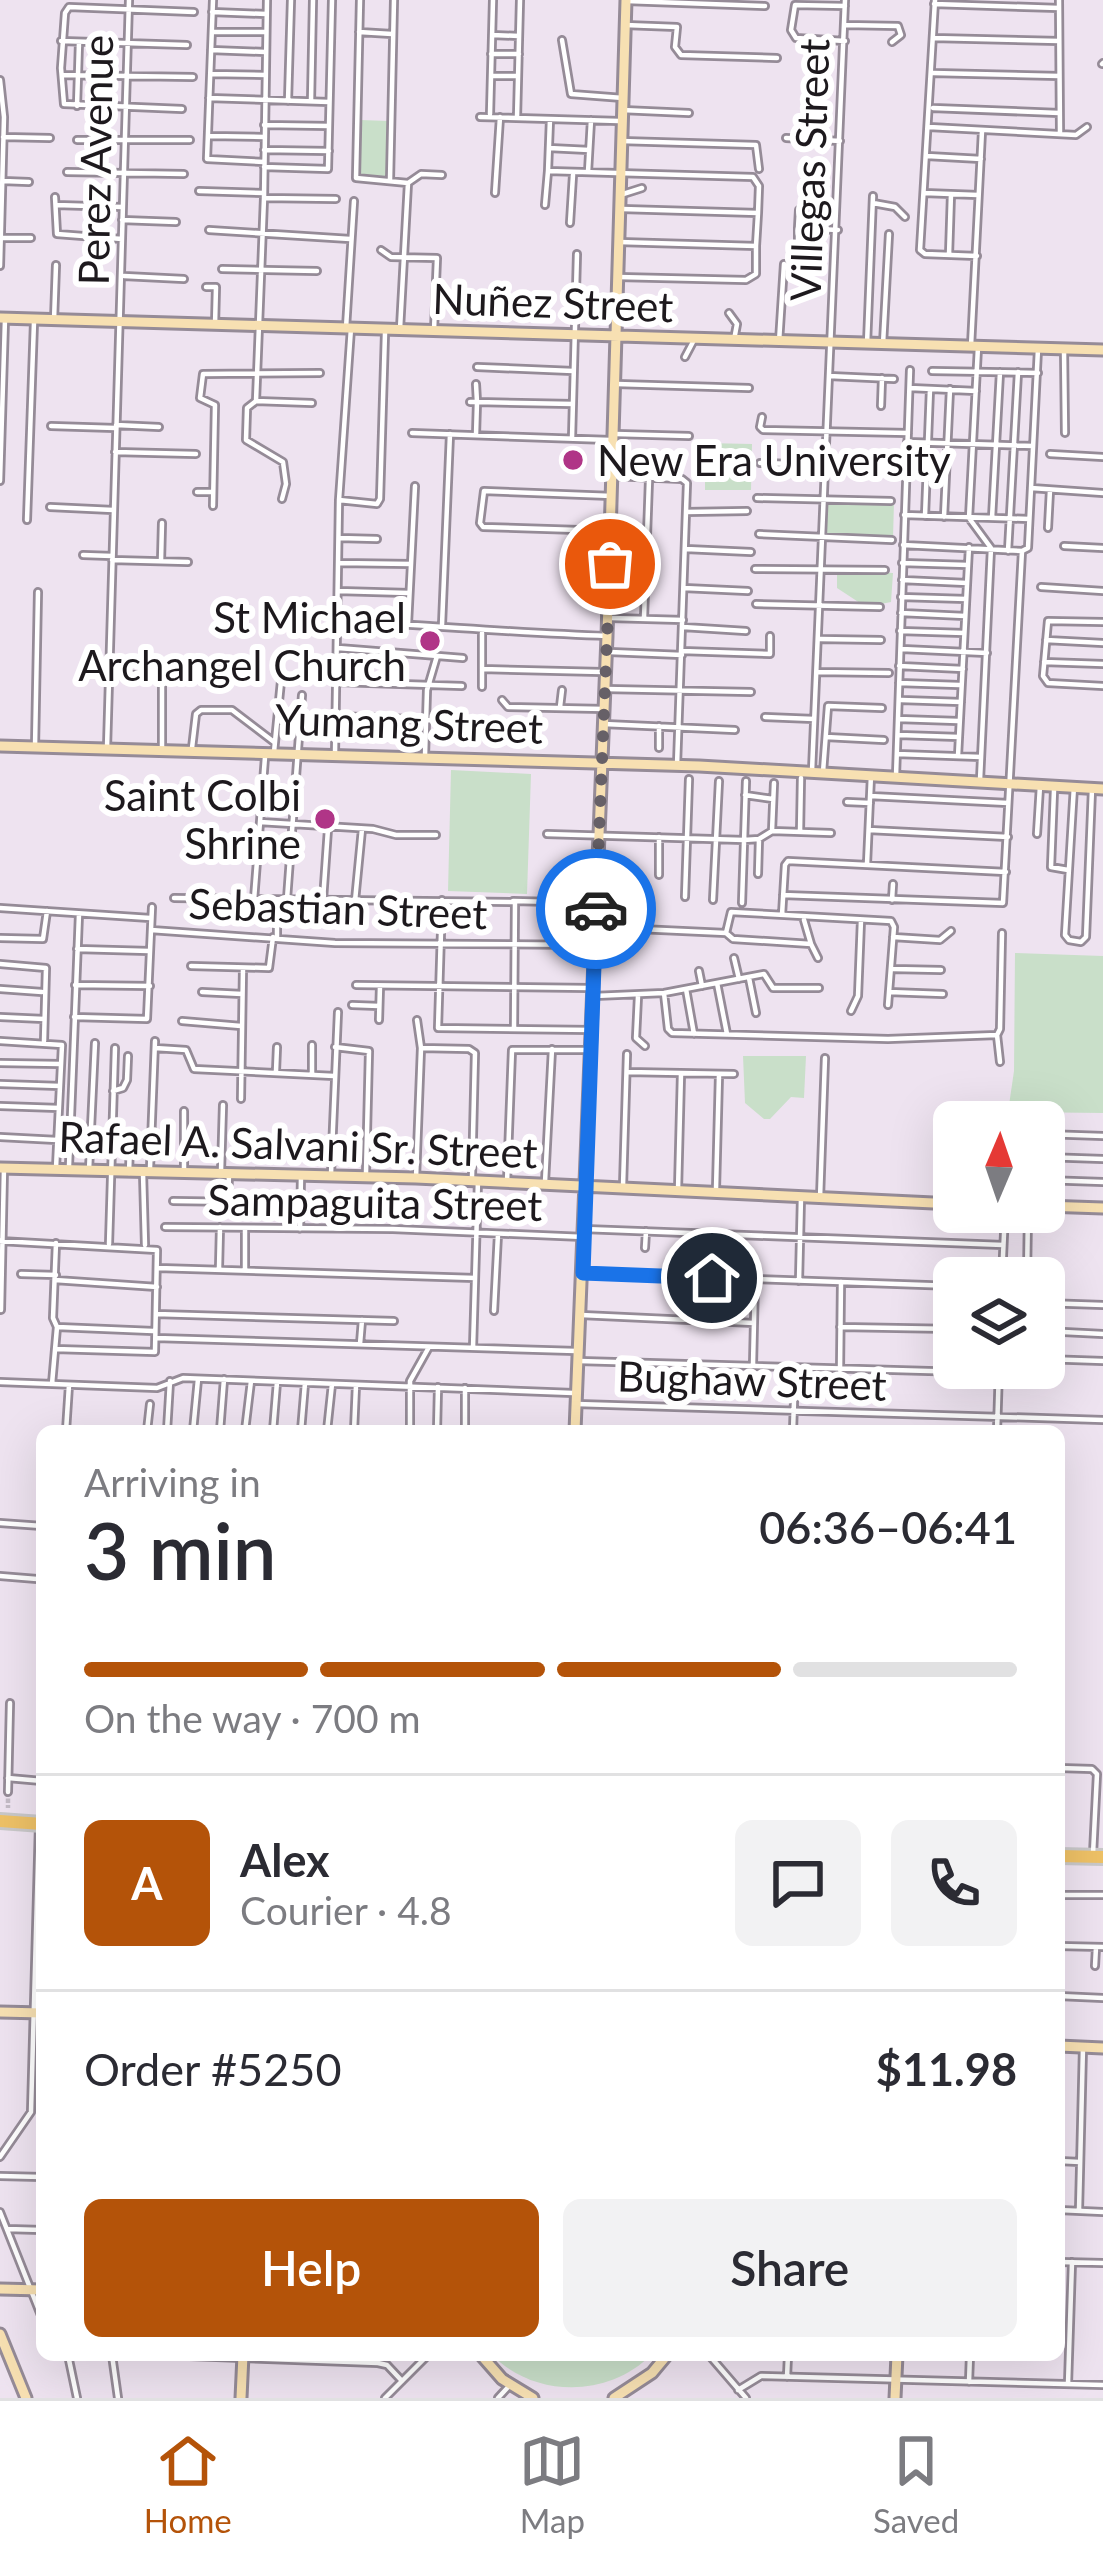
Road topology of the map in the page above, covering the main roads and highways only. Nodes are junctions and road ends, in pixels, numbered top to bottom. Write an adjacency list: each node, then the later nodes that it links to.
1 (626, 1): 3 (main road)
2 (3, 318): 3 (main road, Nuñez Street)
3 (616, 336): 4 (main road, Nuñez Street); 6 (main road)
4 (1103, 350)
5 (0, 746): 6 (main road, Yumang Street)
6 (602, 763): 7 (main road, Yumang Street); 9 (main road)
7 (1098, 788)
8 (2, 1168): 9 (main road, Rafael A. Salvani Sr. Street)
9 (586, 1185): 10 (main road, Rafael A. Salvani Sr. Street); 13 (main road)
10 (933, 1203)
11 (1065, 1207): 12 (main road)
12 (1103, 1208)
13 (575, 1425)
14 (0, 1824): 15 (main road)
15 (36, 1824)
16 (1065, 1852): 17 (main road)
17 (1098, 1853)
18 (0, 2012): 19 (main road)
19 (36, 2013)
20 (1065, 2046): 21 (main road)
21 (1103, 2048)
22 (0, 2289): 23 (main road)
23 (36, 2290)
24 (0, 2334): 30 (main road)
25 (243, 2361): 31 (main road)
26 (487, 2361): 32 (main road)
27 (662, 2361): 29 (main road)
28 (897, 2361): 34 (main road)
29 (633, 2394): 33 (main road)
30 (26, 2398)
31 (242, 2398)
32 (533, 2398)
33 (614, 2398)
34 (895, 2398)

